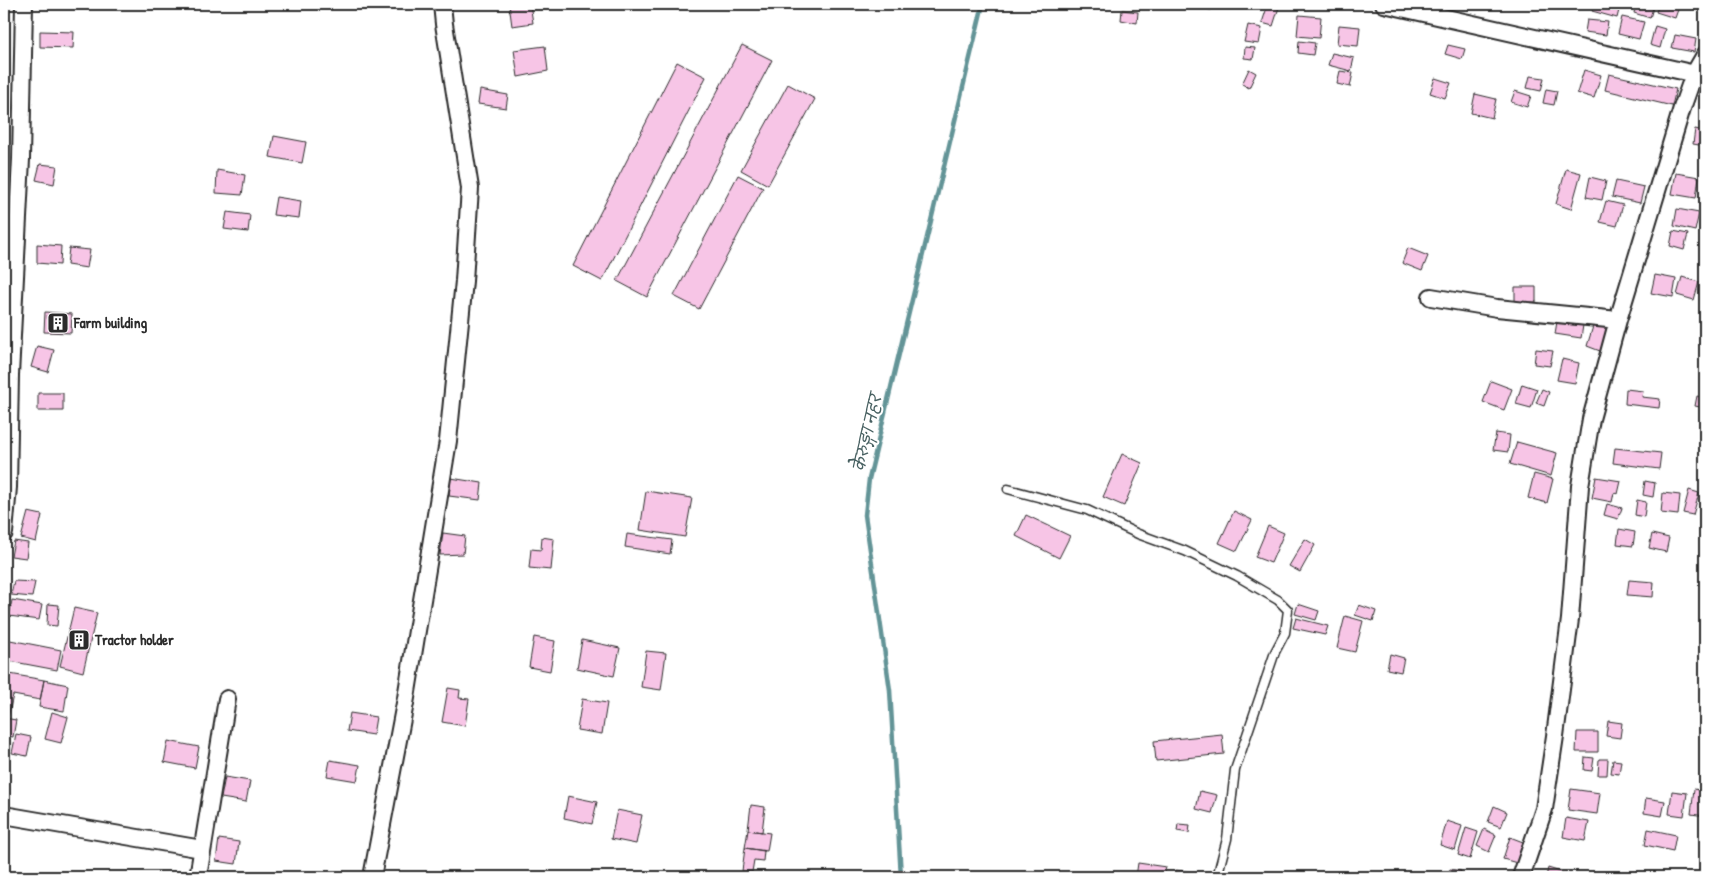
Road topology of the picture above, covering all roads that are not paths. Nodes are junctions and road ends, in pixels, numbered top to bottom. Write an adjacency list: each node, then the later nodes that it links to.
1 (24, 4): 9 (street)
2 (442, 4): 14 (street)
3 (1384, 4): 5 (street)
4 (1705, 55): 5 (street)
5 (1700, 75): 7 (street)
6 (1431, 297): 7 (street)
7 (1618, 320): 16 (street)
8 (1008, 489): 15 (lane)
9 (4, 533)
10 (228, 699): 12 (street)
11 (4, 815): 12 (street)
12 (202, 849): 13 (street)
13 (198, 877)
14 (372, 877)
15 (1217, 877)
16 (1521, 877)

